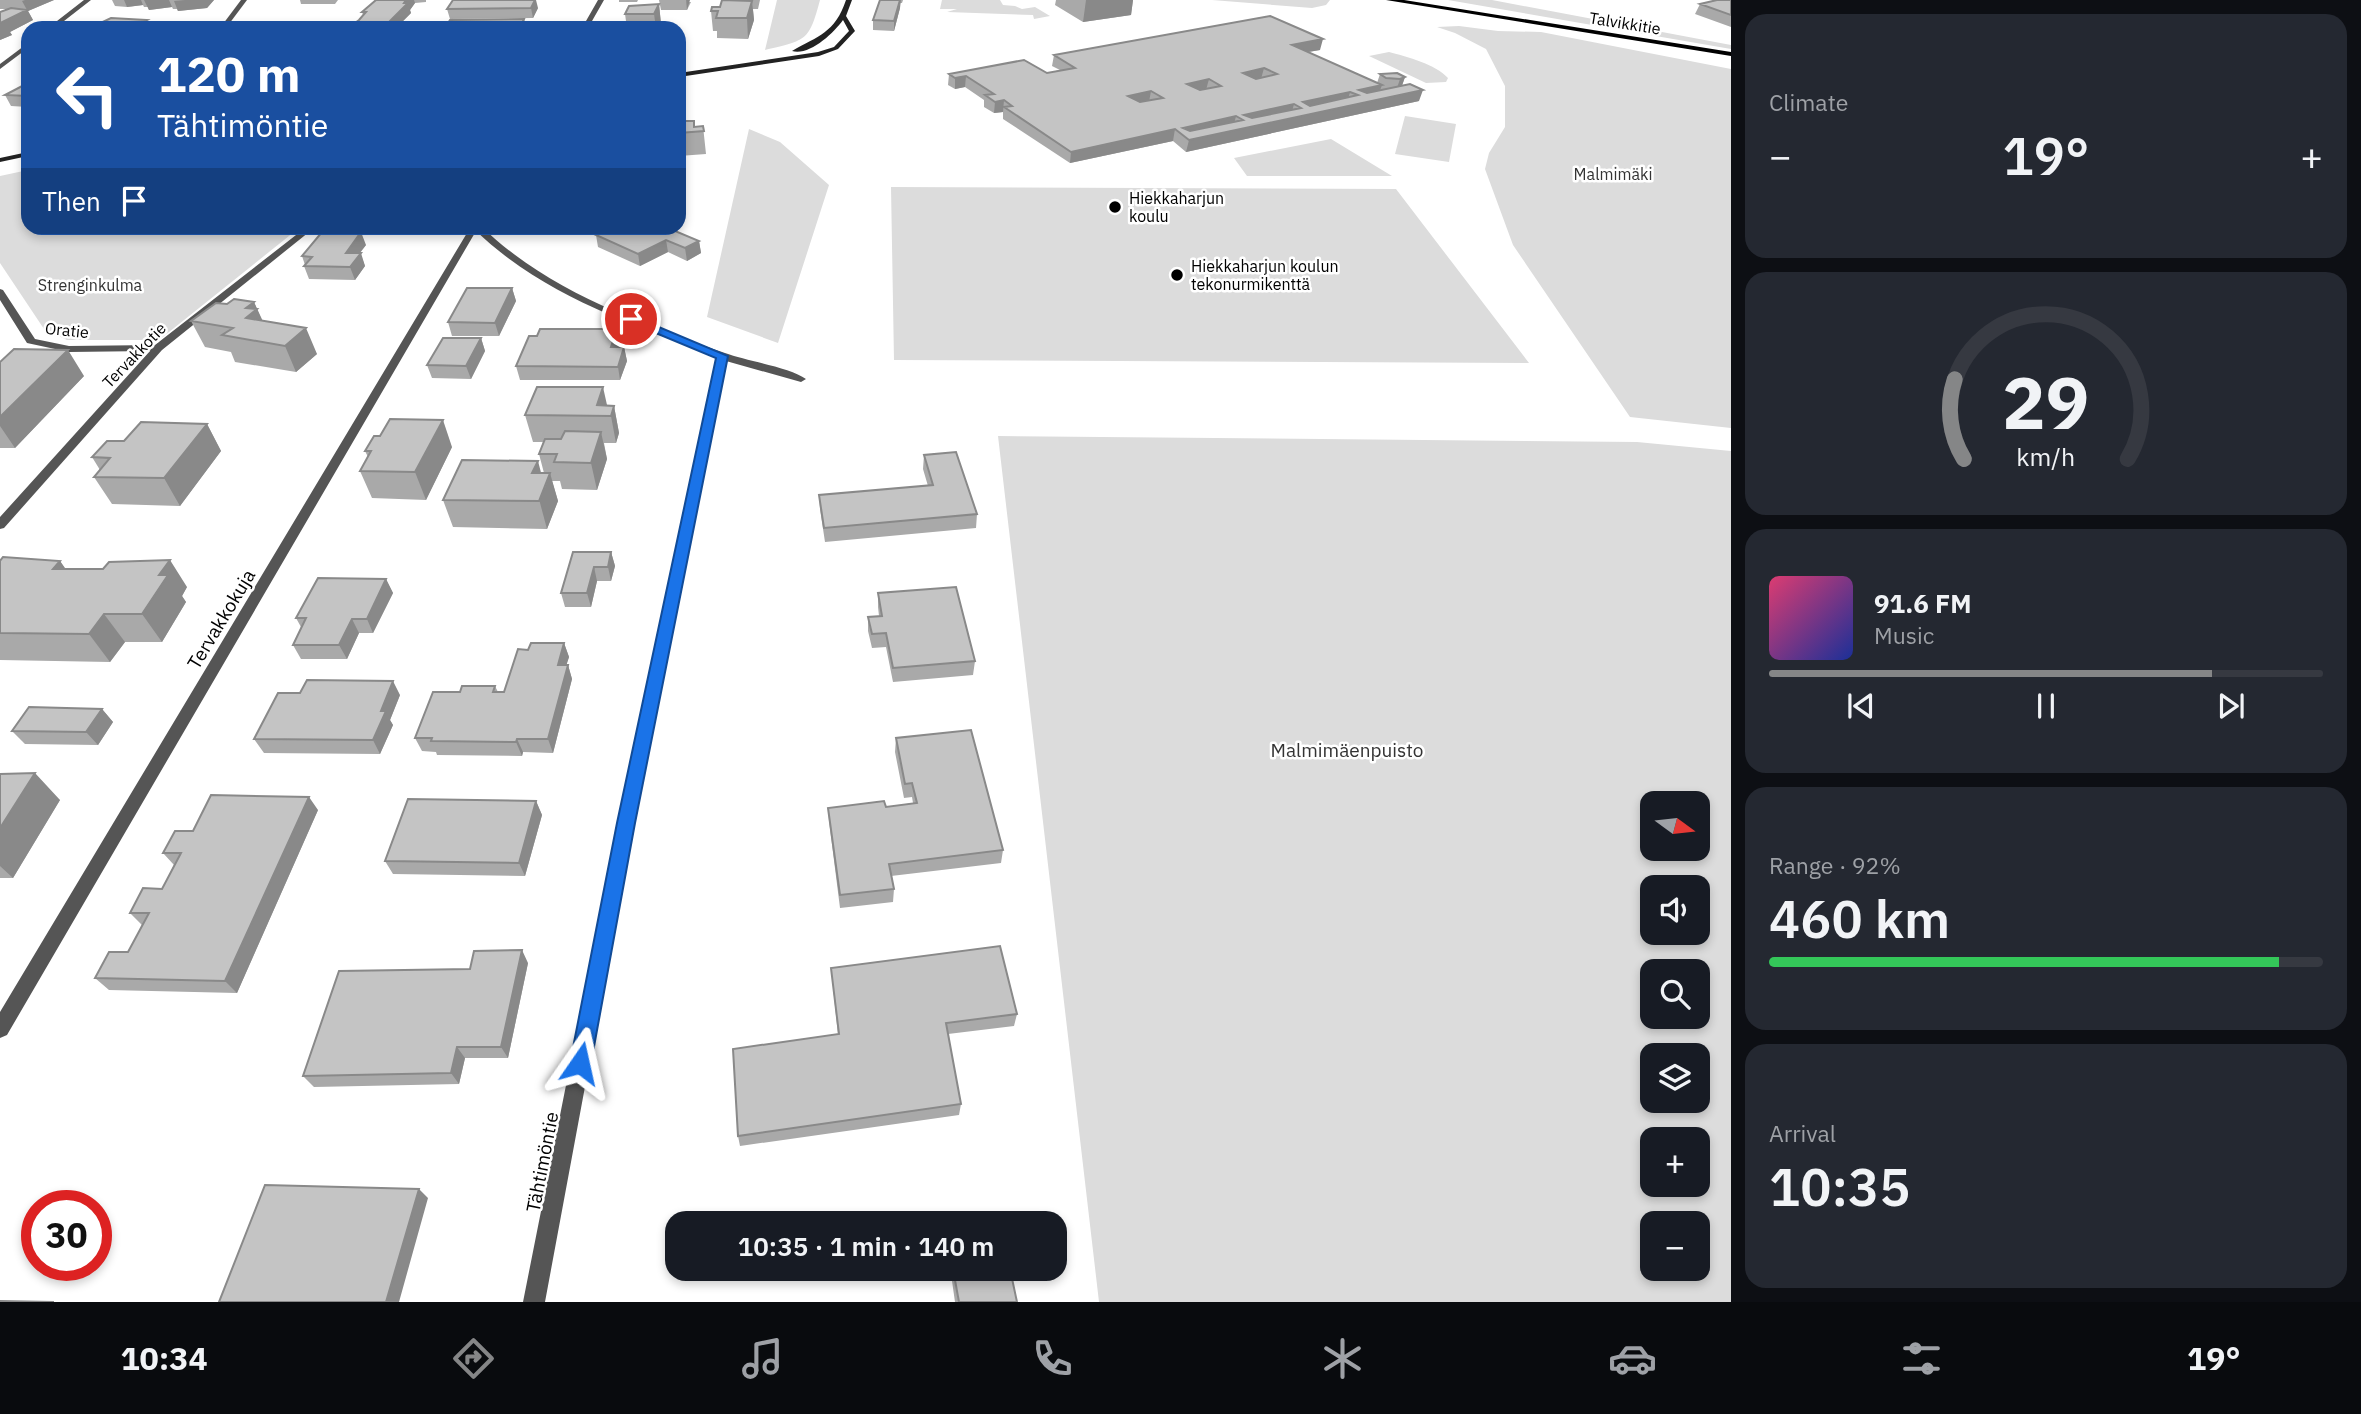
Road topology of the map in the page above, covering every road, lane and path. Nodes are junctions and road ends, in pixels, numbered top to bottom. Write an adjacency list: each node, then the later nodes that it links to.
1 (88, 0): 7 (street)
2 (244, 0): 8 (street)
3 (601, 0): 9 (street)
4 (849, 0): 6 (street)
5 (1390, 0): 11 (main road, Talvikkitie)
6 (845, 18): 12 (street); 12 (street)
7 (60, 21)
8 (228, 21)
9 (588, 21)
10 (21, 50): 13 (street)
11 (1731, 54)
12 (775, 61): 14 (street)
13 (0, 66)
14 (686, 74)
15 (21, 155): 16 (street)
16 (0, 160)
17 (301, 235): 21 (street, Tervakkotie)
18 (472, 235): 25 (street, Tervakkokuja)
19 (484, 235): 22 (street)
20 (0, 292): 21 (street, Oratie)
21 (158, 348): 24 (street, Tervakkotie)
22 (722, 356): 23 (street); 26 (street, Tähtimöntie)
23 (801, 379)
24 (0, 525)
25 (0, 1029)
26 (534, 1302)

